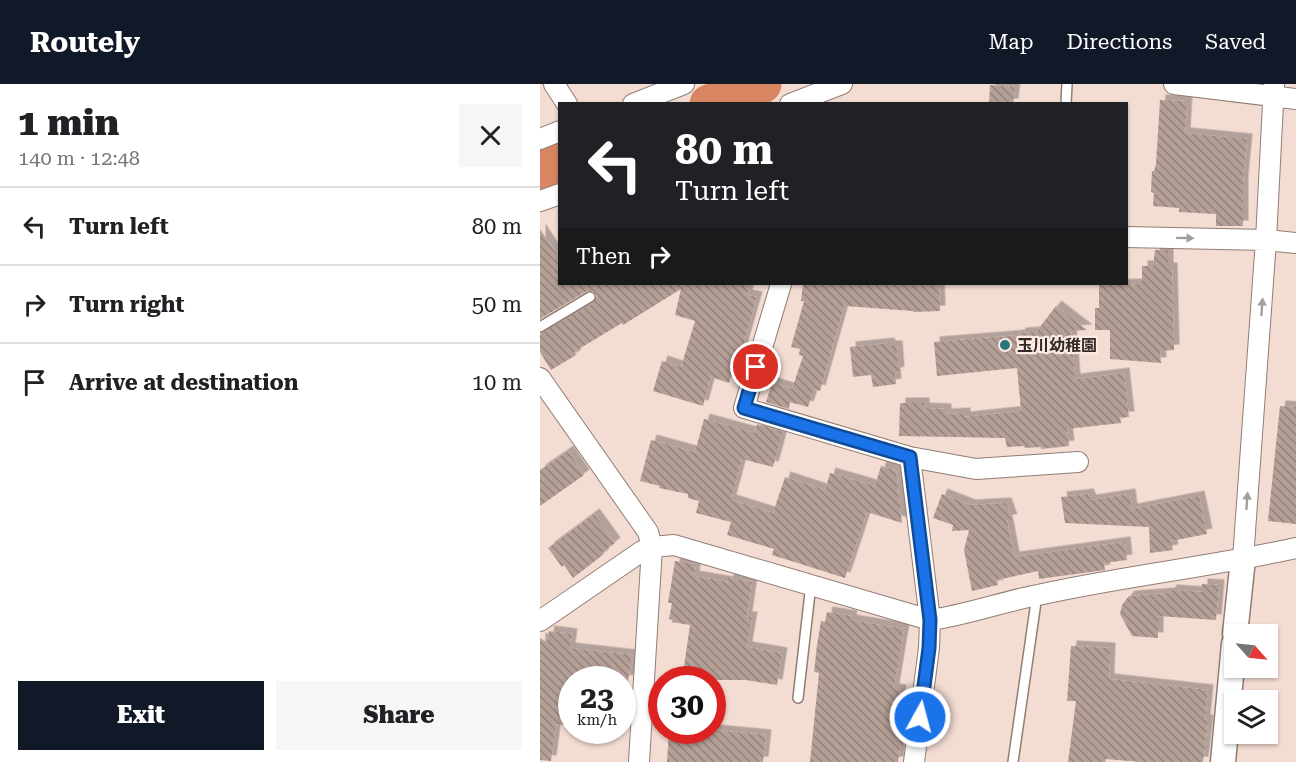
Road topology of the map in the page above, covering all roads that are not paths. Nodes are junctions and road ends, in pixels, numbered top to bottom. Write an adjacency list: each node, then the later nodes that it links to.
1 (554, 84): 8 (street)
2 (684, 84): 9 (street)
3 (842, 84): 10 (street)
4 (1067, 84): 11 (lane)
5 (1174, 84): 6 (street)
6 (1274, 90): 7 (street); 17 (street)
7 (1296, 99)
8 (566, 102)
9 (638, 102)
10 (795, 102)
11 (1066, 102)
12 (558, 132): 13 (street)
13 (540, 139)
14 (558, 195): 15 (street)
15 (540, 201)
16 (1128, 237): 17 (street, one-way to 17)
17 (1266, 240): 18 (street); 27 (street, one-way to 17)
18 (1296, 243)
19 (781, 285): 23 (street)
20 (590, 297): 21 (lane)
21 (540, 327)
22 (540, 378): 25 (street)
23 (910, 457): 24 (street); 30 (street)
24 (1078, 462)
25 (652, 547): 28 (street); 31 (street); 35 (street)
26 (1296, 548): 27 (street)
27 (1243, 560): 29 (street); 32 (street)
28 (811, 584): 30 (street); 34 (lane)
29 (1037, 595): 30 (street); 37 (lane)
30 (930, 620): 36 (street)
31 (540, 621)
32 (1236, 624)
33 (1231, 678): 38 (street)
34 (798, 698)
35 (639, 762)
36 (914, 762)
37 (1012, 762)
38 (1222, 762)

